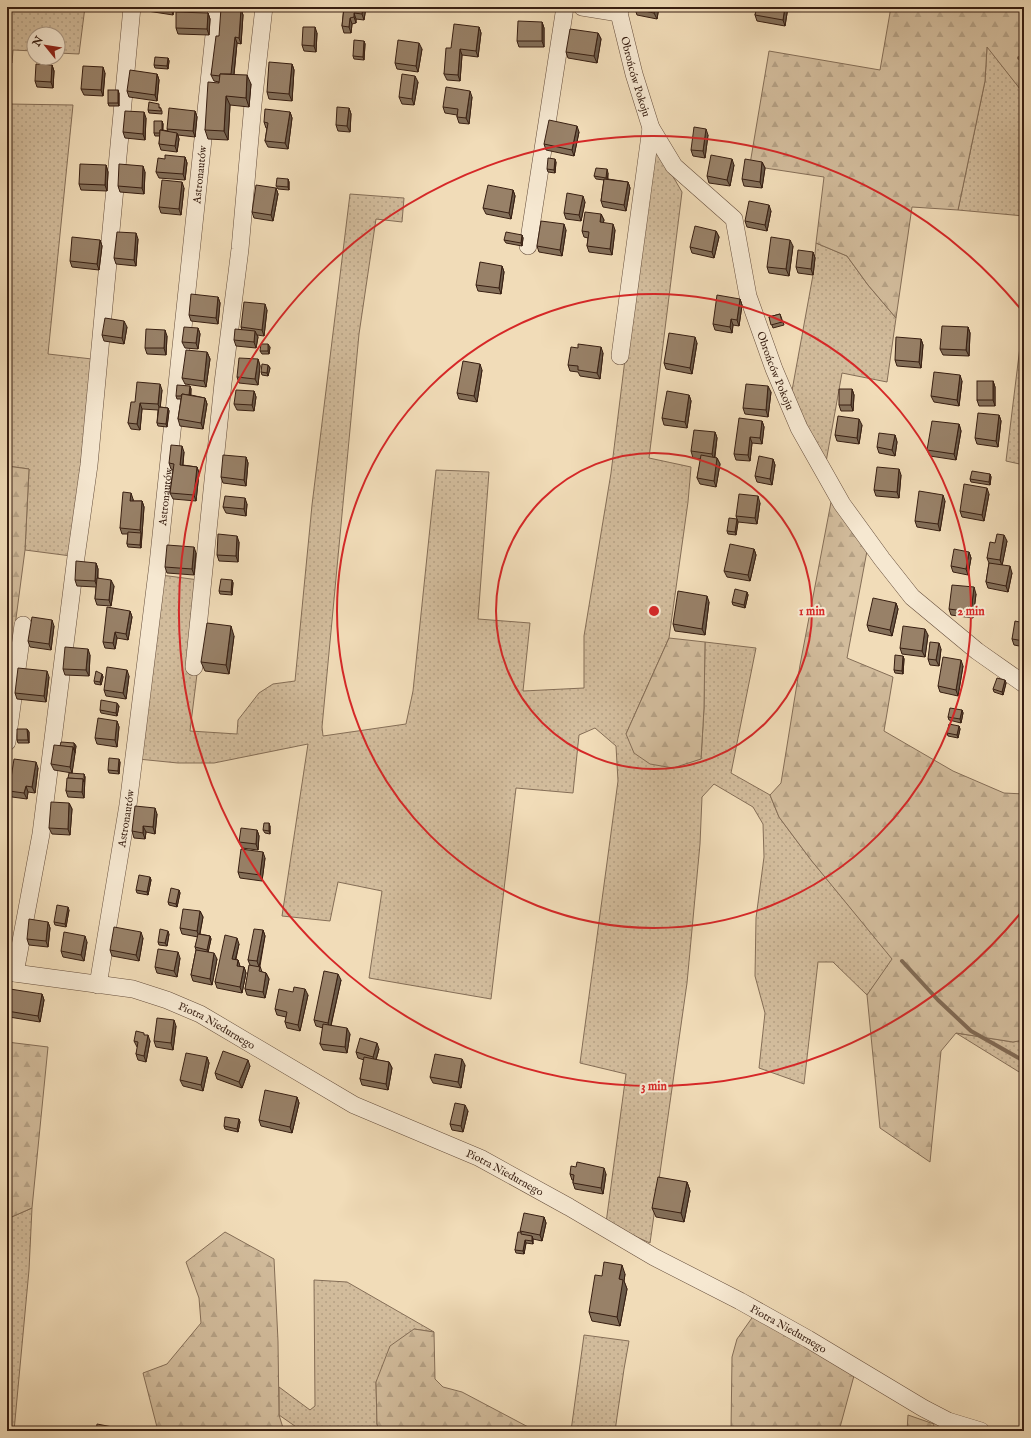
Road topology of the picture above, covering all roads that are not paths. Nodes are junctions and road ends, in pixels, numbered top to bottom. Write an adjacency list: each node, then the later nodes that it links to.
1 (132, 7): 14 (street)
2 (217, 7): 15 (street, Astronautów)
3 (264, 7): 11 (street)
4 (565, 7): 8 (street)
5 (582, 7): 6 (street)
6 (620, 10): 7 (street, Obrońców Pokoju)
7 (651, 128): 9 (street); 12 (street, Obrońców Pokoju)
8 (528, 246)
9 (620, 356)
10 (23, 625): 13 (street)
11 (194, 667)
12 (1024, 684)
13 (7, 742)
14 (11, 973): 15 (street, Piotra Niedurnego)
15 (98, 985): 16 (street, Piotra Niedurnego)
16 (981, 1431)

